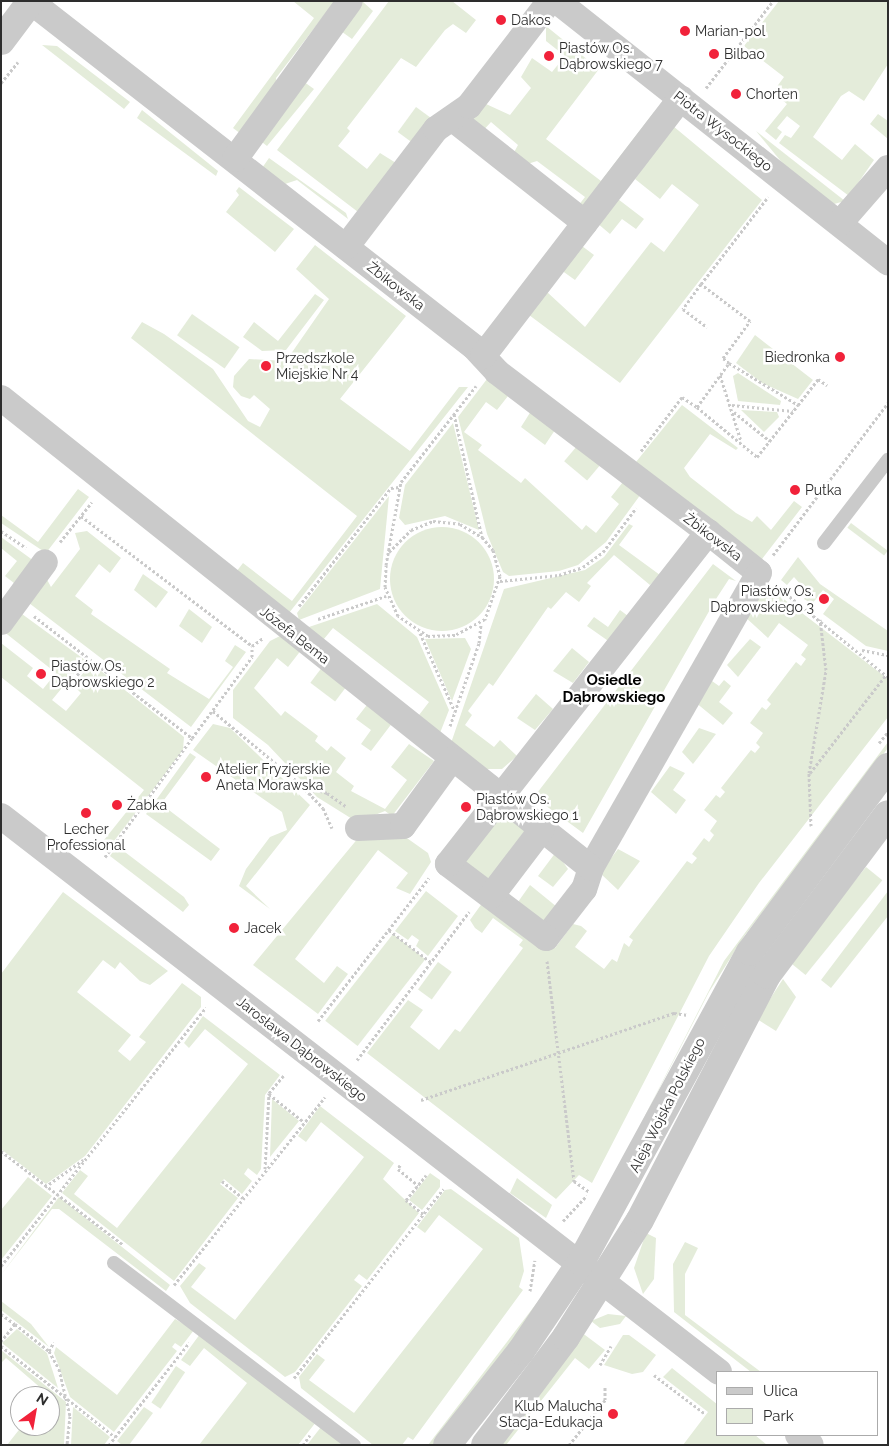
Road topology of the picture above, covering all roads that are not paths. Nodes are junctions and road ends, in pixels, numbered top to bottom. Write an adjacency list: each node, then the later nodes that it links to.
1 (350, 1): 8 (street)
2 (550, 1): 7 (street)
3 (557, 1): 6 (street, Piotra Wysockiego)
4 (30, 2): 5 (street); 8 (street, Żbikowska)
5 (1, 41)
6 (691, 96): 10 (street); 11 (street, Piotra Wysockiego)
7 (453, 119): 10 (street); 12 (street)
8 (236, 159): 12 (street, Żbikowska)
9 (888, 168): 11 (street)
10 (585, 223): 14 (street)
11 (840, 223): 13 (street, Piotra Wysockiego)
12 (346, 247): 14 (street, Żbikowska)
13 (888, 262)
14 (482, 356): 17 (street, Żbikowska)
15 (1, 398): 21 (street, Józefa Bema)
16 (888, 460): 18 (lane)
17 (708, 532): 23 (street); 28 (street, Żbikowska)
18 (824, 543)
19 (45, 562): 20 (street)
20 (9, 612)
21 (445, 755): 23 (street, Józefa Bema); 26 (street)
22 (888, 767): 30 (street, Aleja Wojska Polskiego)
23 (499, 796): 27 (street, Józefa Bema); 29 (street)
24 (888, 814): 32 (street, Aleja Wojska Polskiego)
25 (1, 816): 30 (street, Jarosława Dąbrowskiego)
26 (354, 827)
27 (542, 829): 28 (street, Józefa Bema); 29 (street)
28 (591, 868): 29 (street)
29 (487, 893)
30 (581, 1262): 32 (street, Jarosława Dąbrowskiego); 36 (street, Aleja Wojska Polskiego)
31 (114, 1263): 35 (lane)
32 (603, 1281): 33 (street, Jarosława Dąbrowskiego); 37 (street, Aleja Wojska Polskiego)
33 (718, 1371)
34 (799, 1436): 38 (street)
35 (354, 1445)
36 (448, 1445)
37 (485, 1445)
38 (811, 1445)

